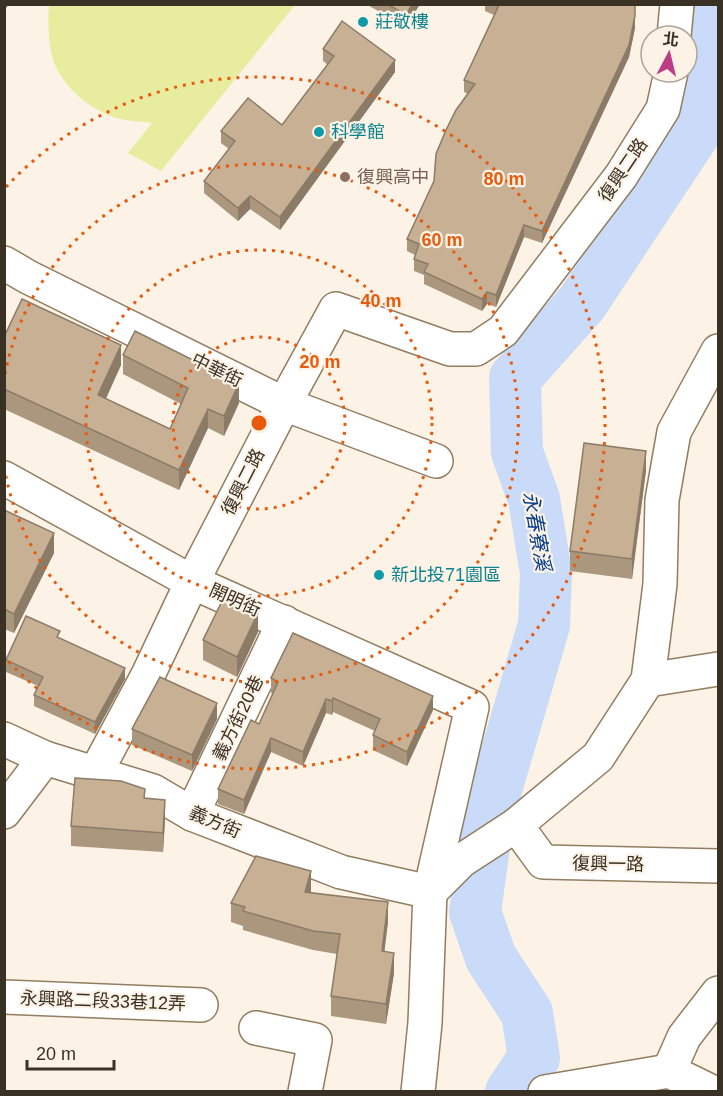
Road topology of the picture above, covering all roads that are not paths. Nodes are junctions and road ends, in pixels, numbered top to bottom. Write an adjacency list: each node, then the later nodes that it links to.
1 (676, 4): 2 (street)
2 (675, 24)
3 (669, 84): 6 (street, 復興二路)
4 (4, 262): 6 (street, 中華街)
5 (718, 351): 12 (street)
6 (284, 404): 7 (street, 中華街); 9 (street, 復興二路)
7 (436, 461)
8 (4, 478): 9 (street, 開明街)
9 (192, 582): 10 (street, 開明街); 15 (street, 復興二路)
10 (284, 622): 17 (street, 義方街20巷); 20 (street, 開明街)
11 (718, 669): 12 (street)
12 (648, 680): 18 (street)
13 (4, 739): 14 (street, 義方街)
14 (45, 758): 15 (street, 義方街); 16 (street)
15 (95, 774): 17 (street, 義方街)
16 (4, 812)
17 (192, 814): 20 (street, 義方街)
18 (516, 825): 19 (street, 復興一路); 20 (street)
19 (718, 866)
20 (430, 892): 27 (street)
21 (718, 993): 25 (street)
22 (4, 997): 23 (street, 永興路二段33巷12弄)
23 (201, 1005)
24 (256, 1028): 26 (street)
25 (669, 1071): 28 (street); 29 (street)
26 (305, 1092)
27 (418, 1092)
28 (545, 1092)
29 (712, 1092)

